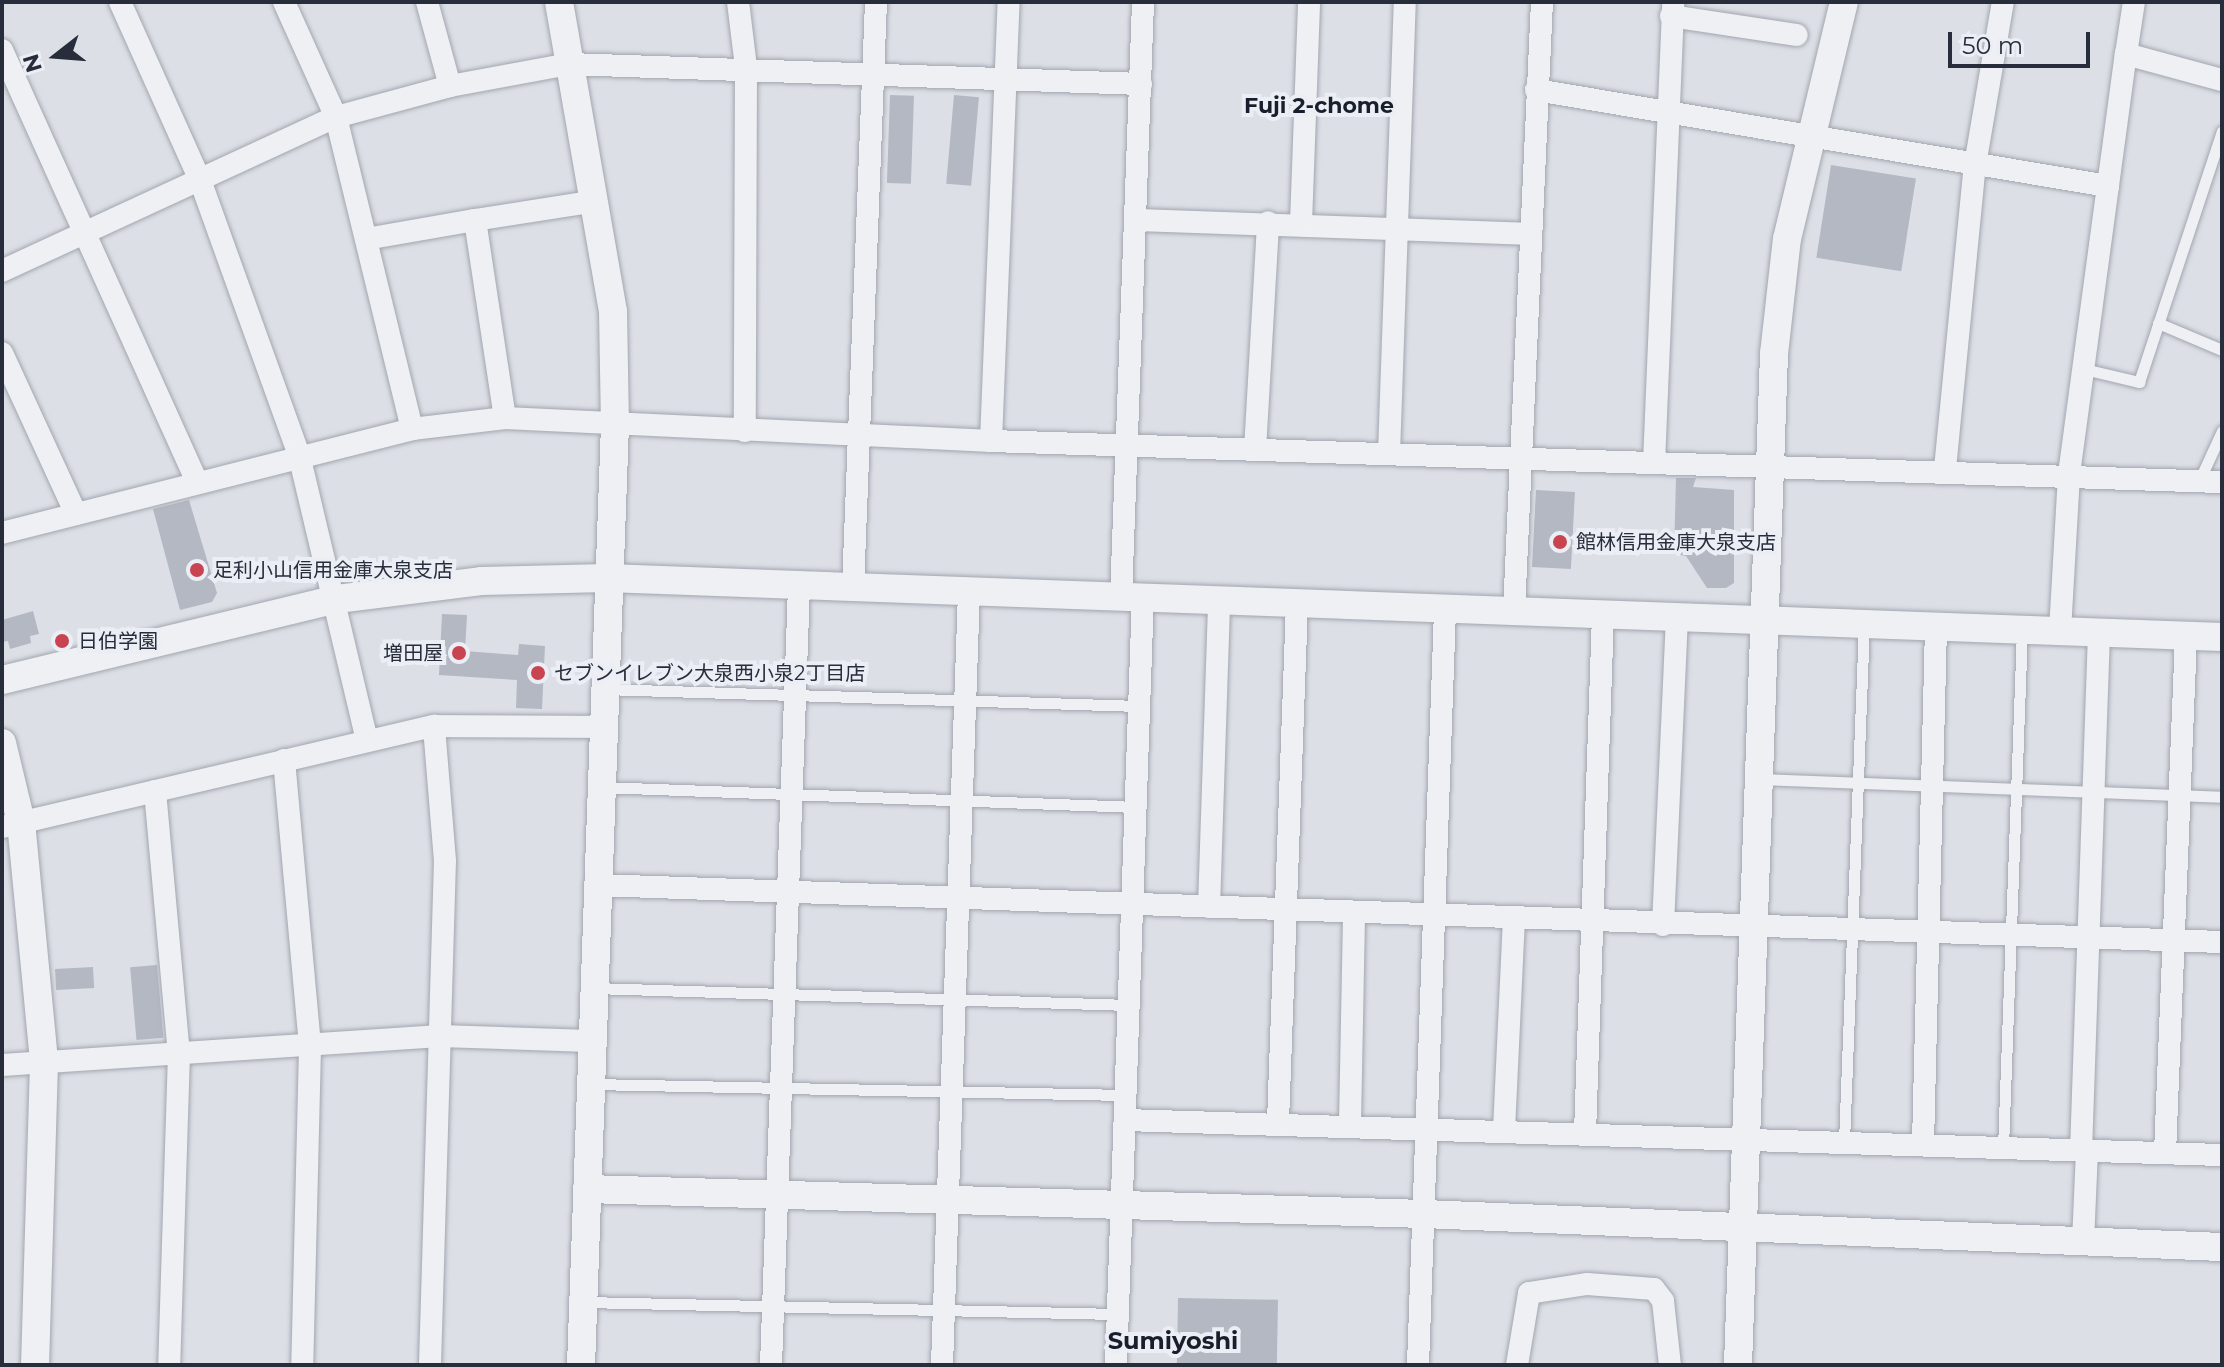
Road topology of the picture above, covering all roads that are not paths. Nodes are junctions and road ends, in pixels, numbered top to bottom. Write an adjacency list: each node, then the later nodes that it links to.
1 (120, 2): 32 (street)
2 (284, 2): 28 (street)
3 (427, 2): 25 (street)
4 (559, 2): 19 (street)
5 (738, 2): 20 (street)
6 (876, 2): 21 (street)
7 (1009, 2): 22 (street)
8 (1143, 2): 24 (street)
9 (1309, 2): 38 (street)
10 (1405, 2): 39 (street)
11 (1542, 2): 26 (street)
12 (1844, 2): 30 (street)
13 (2003, 2): 31 (street)
14 (2134, 2): 18 (street)
15 (1672, 9): 16 (street); 27 (street)
16 (1797, 35)
17 (2, 50): 40 (street)
18 (2126, 54): 23 (street); 33 (street)
19 (569, 64): 20 (street); 25 (street); 34 (street)
20 (746, 67): 21 (street); 51 (street)
21 (873, 73): 22 (street); 53 (street)
22 (1006, 77): 24 (street); 54 (street)
23 (2222, 80)
24 (1141, 84): 36 (street)
25 (450, 86): 28 (street)
26 (1536, 90): 27 (street); 41 (street)
27 (1665, 114): 30 (street); 60 (street)
28 (336, 117): 32 (street); 42 (street)
29 (2222, 131): 44 (lane)
30 (1812, 140): 31 (street); 61 (street)
31 (1975, 165): 33 (street); 62 (street)
32 (200, 180): 40 (street); 58 (street)
33 (2108, 186): 47 (street)
34 (596, 201): 35 (street); 49 (street)
35 (475, 220): 42 (street); 48 (street)
36 (1135, 220): 37 (street); 55 (street)
37 (1268, 222): 38 (street); 56 (street)
38 (1301, 223): 39 (street)
39 (1398, 227): 41 (street); 57 (street)
40 (85, 233): 43 (street); 65 (street)
41 (1529, 234): 59 (street)
42 (366, 239): 50 (street)
43 (2, 271)
44 (2158, 323): 45 (lane); 47 (lane)
45 (2222, 350)
46 (2, 353): 67 (street)
47 (2084, 369): 63 (street)
48 (505, 418): 49 (street); 50 (street)
49 (615, 425): 51 (street); 69 (street)
50 (412, 429): 58 (street)
51 (745, 431): 53 (street)
52 (2222, 431): 64 (lane)
53 (860, 436): 54 (street); 71 (street)
54 (991, 441): 55 (street)
55 (1127, 445): 56 (street); 73 (street)
56 (1255, 450): 57 (street)
57 (1389, 454): 59 (street)
58 (299, 455): 65 (street); 74 (street)
59 (1521, 460): 60 (street); 78 (street)
60 (1654, 463): 61 (street)
61 (1769, 468): 62 (street); 81 (street)
62 (1945, 469): 63 (street)
63 (2069, 474): 64 (street); 85 (street)
64 (2199, 481): 66 (street)
65 (197, 482): 67 (street)
66 (2222, 482)
67 (76, 514): 68 (street)
68 (2, 533)
69 (607, 578): 70 (street); 74 (street); 90 (street)
70 (799, 585): 71 (street); 91 (street)
71 (853, 587): 72 (street)
72 (969, 591): 73 (street); 92 (street)
73 (1132, 597): 75 (street); 93 (street)
74 (337, 599): 89 (street); 96 (street)
75 (1219, 600): 76 (street); 116 (street)
76 (1297, 603): 77 (street); 117 (street)
77 (1445, 609): 78 (street); 119 (street)
78 (1514, 611): 79 (street)
79 (1603, 614): 80 (street); 121 (street)
80 (1677, 617): 81 (street); 122 (street)
81 (1763, 620): 82 (street); 99 (street)
82 (1864, 624): 83 (street); 100 (lane)
83 (1936, 626): 84 (street); 102 (street)
84 (2022, 630): 85 (street); 104 (lane)
85 (2060, 631): 86 (street)
86 (2099, 633): 87 (street); 105 (street)
87 (2186, 636): 88 (street); 107 (street)
88 (2222, 637)
89 (2, 680)
90 (604, 689): 91 (lane); 95 (street)
91 (795, 695): 92 (lane); 106 (street)
92 (965, 701): 93 (lane); 109 (street)
93 (1139, 706): 110 (street)
94 (434, 726): 95 (street); 96 (street); 134 (street)
95 (602, 727): 101 (street)
96 (367, 740): 98 (street)
97 (2, 743): 111 (street)
98 (284, 760): 103 (street); 136 (street)
99 (1757, 779): 100 (lane); 123 (street)
100 (1858, 785): 102 (lane); 124 (lane)
101 (601, 787): 106 (lane); 112 (street)
102 (1932, 789): 104 (lane); 125 (street)
103 (155, 791): 111 (street); 137 (street)
104 (2016, 791): 105 (lane); 126 (lane)
105 (2093, 793): 107 (lane); 127 (street)
106 (792, 794): 109 (lane); 113 (street)
107 (2180, 796): 108 (lane); 128 (street)
108 (2222, 797)
109 (962, 801): 110 (lane); 114 (street)
110 (1135, 807): 115 (street)
111 (11, 825): 138 (street)
112 (597, 885): 113 (street); 130 (street)
113 (788, 891): 114 (street); 131 (street)
114 (958, 898): 115 (street); 132 (street)
115 (1132, 904): 116 (street); 133 (street)
116 (1209, 907): 117 (street)
117 (1285, 909): 118 (street); 145 (street)
118 (1354, 912): 119 (street); 146 (street)
119 (1436, 915): 120 (street); 147 (street)
120 (1514, 918): 121 (street); 148 (street)
121 (1592, 922): 122 (street); 149 (street)
122 (1663, 925): 123 (street)
123 (1754, 928): 124 (street); 150 (street)
124 (1852, 931): 125 (street); 151 (lane)
125 (1928, 933): 126 (street); 152 (street)
126 (2011, 936): 127 (street); 153 (lane)
127 (2088, 938): 128 (street); 154 (street)
128 (2174, 941): 129 (street); 155 (street)
129 (2222, 942)
130 (594, 988): 131 (lane); 135 (street)
131 (784, 994): 132 (lane); 141 (street)
132 (955, 999): 133 (lane); 142 (street)
133 (1129, 1005): 143 (street)
134 (440, 1036): 135 (street); 136 (street); 172 (street)
135 (590, 1041): 140 (street)
136 (310, 1048): 137 (street); 171 (street)
137 (179, 1053): 138 (street); 170 (street)
138 (44, 1063): 139 (street); 169 (street)
139 (2, 1065)
140 (590, 1084): 141 (lane); 157 (street)
141 (780, 1088): 142 (lane); 158 (street)
142 (952, 1091): 143 (lane); 159 (street)
143 (1126, 1095): 144 (street)
144 (1125, 1120): 145 (street); 160 (street)
145 (1278, 1122): 146 (street)
146 (1350, 1124): 147 (street)
147 (1428, 1127): 148 (street); 161 (street)
148 (1504, 1130): 149 (street)
149 (1585, 1133): 150 (street)
150 (1746, 1138): 151 (street); 162 (street)
151 (1844, 1142): 152 (street)
152 (1923, 1144): 153 (street)
153 (2003, 1148): 154 (street)
154 (2084, 1151): 155 (street); 163 (street)
155 (2165, 1153): 156 (street)
156 (2222, 1155)
157 (587, 1189): 158 (street); 165 (street)
158 (777, 1195): 159 (street); 166 (street)
159 (948, 1202): 160 (street); 167 (street)
160 (1122, 1208): 161 (street); 168 (street)
161 (1424, 1214): 162 (street); 177 (street)
162 (1744, 1230): 163 (street); 180 (street)
163 (2083, 1242): 164 (street)
164 (2222, 1247)
165 (583, 1302): 166 (lane); 173 (street)
166 (773, 1306): 167 (lane); 174 (street)
167 (944, 1310): 168 (lane); 175 (street)
168 (1118, 1314): 176 (street)
169 (35, 1365)
170 (169, 1365)
171 (302, 1365)
172 (430, 1365)
173 (581, 1365)
174 (771, 1365)
175 (942, 1365)
176 (1116, 1365)
177 (1418, 1365)
178 (1517, 1365): 179 (street)
179 (1670, 1365)
180 (1738, 1365)

